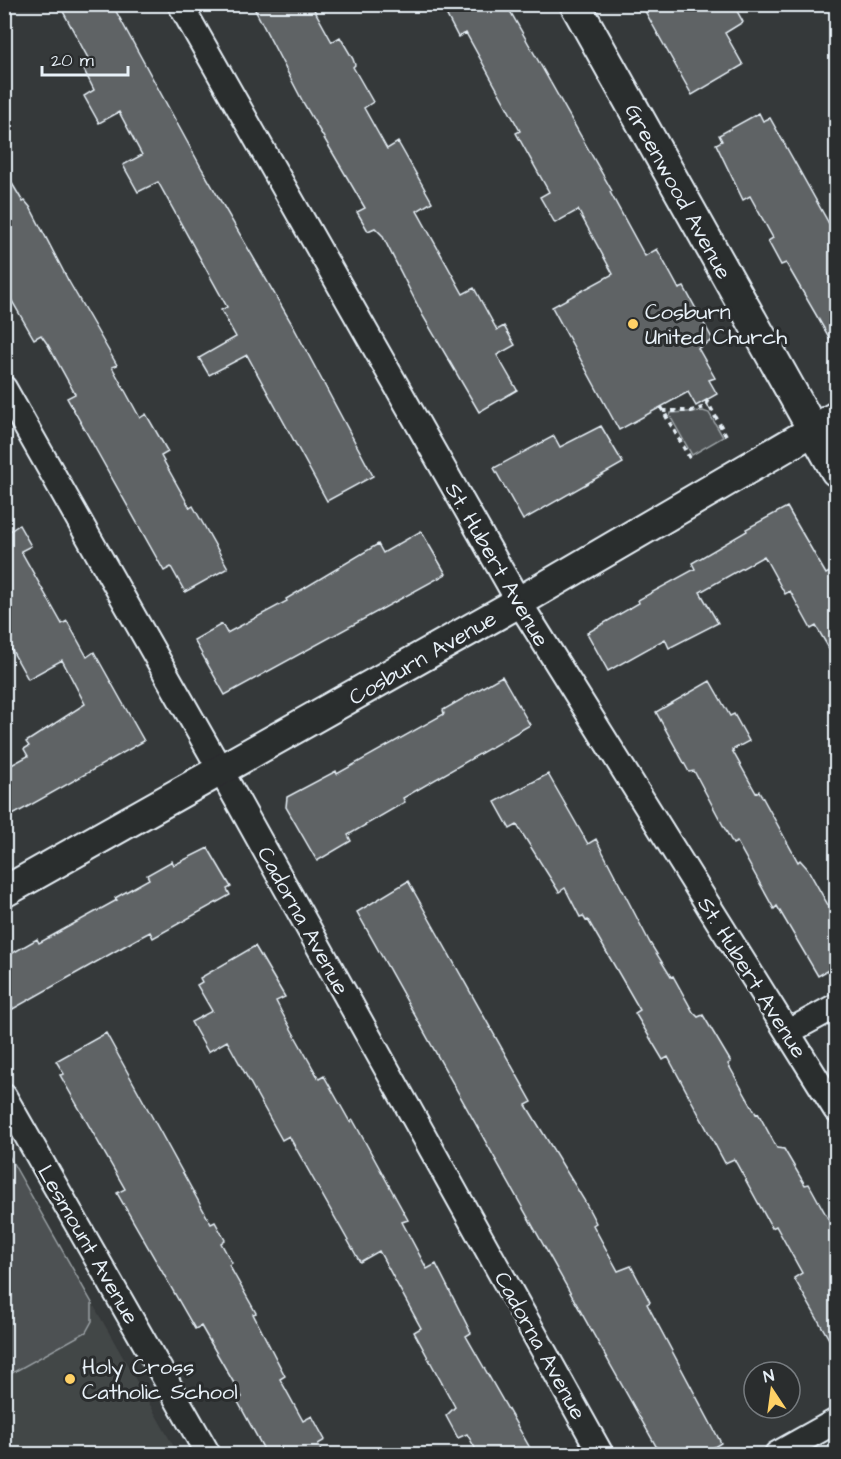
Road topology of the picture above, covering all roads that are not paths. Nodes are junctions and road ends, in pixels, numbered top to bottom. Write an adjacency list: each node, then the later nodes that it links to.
1 (180, 4): 6 (street, St. Hubert Avenue)
2 (575, 4): 4 (street, Greenwood Avenue)
3 (4, 388): 7 (street, Cadorna Avenue)
4 (825, 424): 5 (street, Greenwood Avenue); 6 (street, Cosburn Avenue)
5 (837, 471)
6 (519, 602): 7 (street, Cosburn Avenue); 10 (street, St. Hubert Avenue)
7 (221, 771): 8 (street, Cosburn Avenue); 16 (street, Cadorna Avenue)
8 (4, 892)
9 (837, 1006): 10 (street)
10 (788, 1032): 12 (street, St. Hubert Avenue)
11 (4, 1096): 15 (street, Lesmount Avenue)
12 (837, 1110)
13 (837, 1421): 14 (street)
14 (815, 1446): 17 (street)
15 (208, 1455)
16 (601, 1455)
17 (777, 1455)

